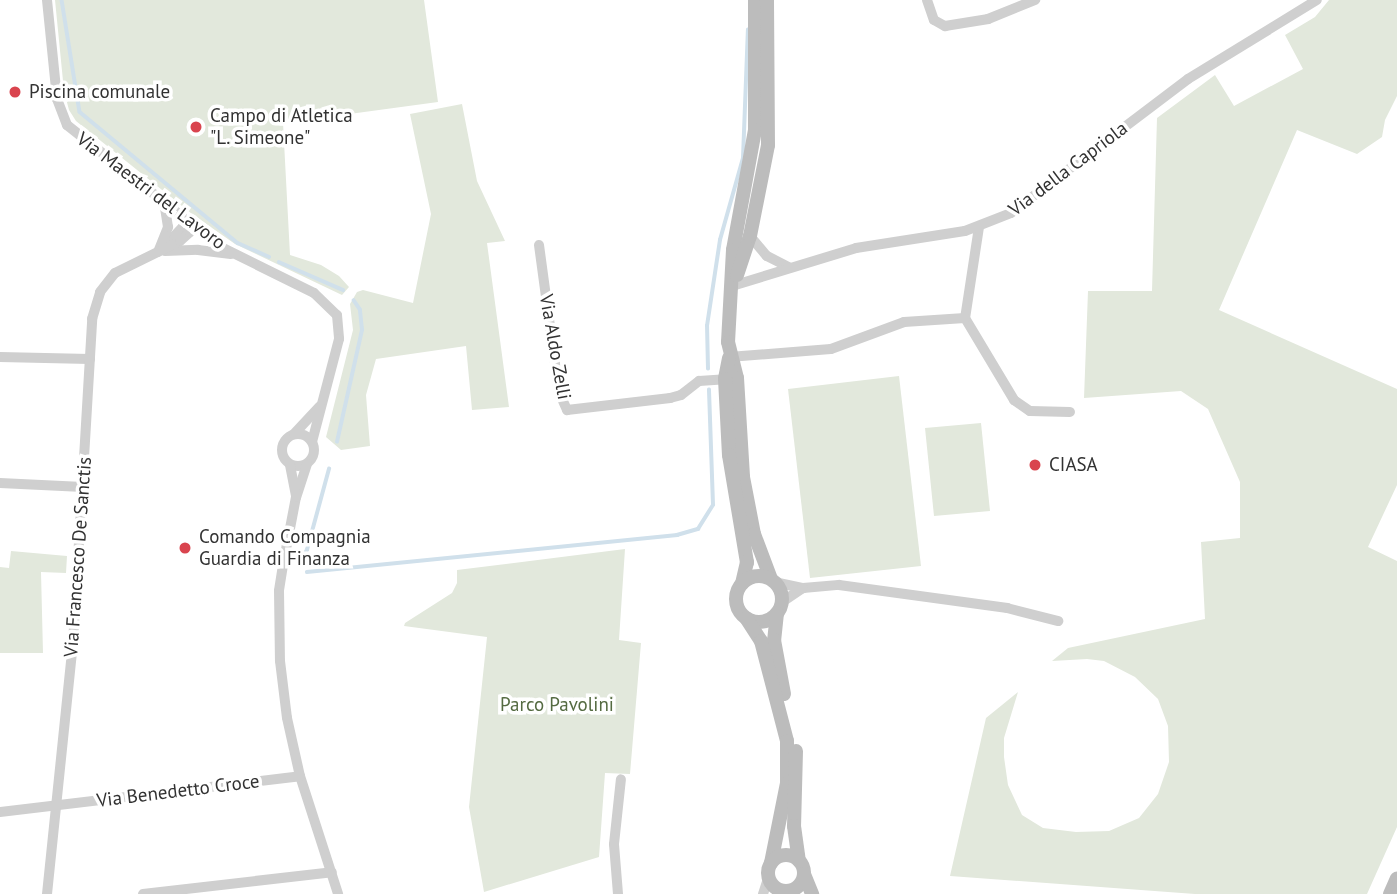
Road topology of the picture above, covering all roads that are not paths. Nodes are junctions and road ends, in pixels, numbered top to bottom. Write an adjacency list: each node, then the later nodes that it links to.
1 (47, 0): 7 (street, Via Maestri del Lavoro)
2 (755, 0): 15 (street)
3 (767, 0): 10 (street)
4 (927, 0): 5 (street)
5 (1035, 0)
6 (1317, 0): 9 (street, Via della Capriola)
7 (164, 203): 8 (street, Via Maestri del Lavoro); 12 (street)
8 (191, 225): 12 (street, Via Francesco De Sanctis); 13 (street, Via Maestri del Lavoro)
9 (979, 227): 14 (street, Via della Capriola); 16 (street)
10 (750, 236): 14 (street); 15 (street)
11 (539, 245): 20 (street, Via Aldo Zelli)
12 (158, 252): 13 (street, Via Francesco De Sanctis); 19 (street, Via Francesco De Sanctis)
13 (237, 256): 21 (street, Via Maestri del Lavoro)
14 (789, 267): 15 (street, Via della Capriola)
15 (732, 286): 17 (street)
16 (965, 318): 17 (street); 22 (street)
17 (729, 357): 20 (street); 30 (street)
18 (0, 358): 19 (street)
19 (90, 359): 28 (street, Via Francesco De Sanctis)
20 (725, 379): 31 (street)
21 (320, 406): 23 (street, Via Maestri del Lavoro); 24 (street, Via Maestri del Lavoro)
22 (1070, 412)
23 (294, 434): 24 (street); 26 (street)
24 (312, 442): 25 (street, Via Maestri del Lavoro)
25 (307, 464): 26 (street); 29 (street, Via Maestri del Lavoro)
26 (290, 465): 29 (street)
27 (0, 483): 28 (street)
28 (83, 487): 38 (street, Via Francesco De Sanctis)
29 (296, 497): 36 (street, Via Maestri del Lavoro)
30 (773, 580): 31 (street); 32 (street); 33 (street)
31 (742, 583): 34 (street)
32 (803, 588): 33 (street); 35 (street)
33 (780, 608): 34 (street); 40 (street)
34 (746, 618): 41 (street)
35 (1058, 621)
36 (300, 776): 38 (street, Via Benedetto Croce); 42 (street, Via Maestri del Lavoro)
37 (621, 779): 48 (street)
38 (57, 806): 39 (street, Via Benedetto Croce); 45 (street, Via Francesco De Sanctis)
39 (0, 812)
40 (801, 868): 41 (street); 44 (street); 50 (street)
41 (770, 870): 44 (street); 49 (street)
42 (332, 872): 46 (street); 47 (street, Via Maestri del Lavoro)
43 (1397, 878): 51 (street)
44 (786, 892)
45 (47, 894)
46 (143, 894)
47 (338, 894)
48 (618, 894)
49 (763, 894)
50 (812, 894)
51 (1390, 894)

